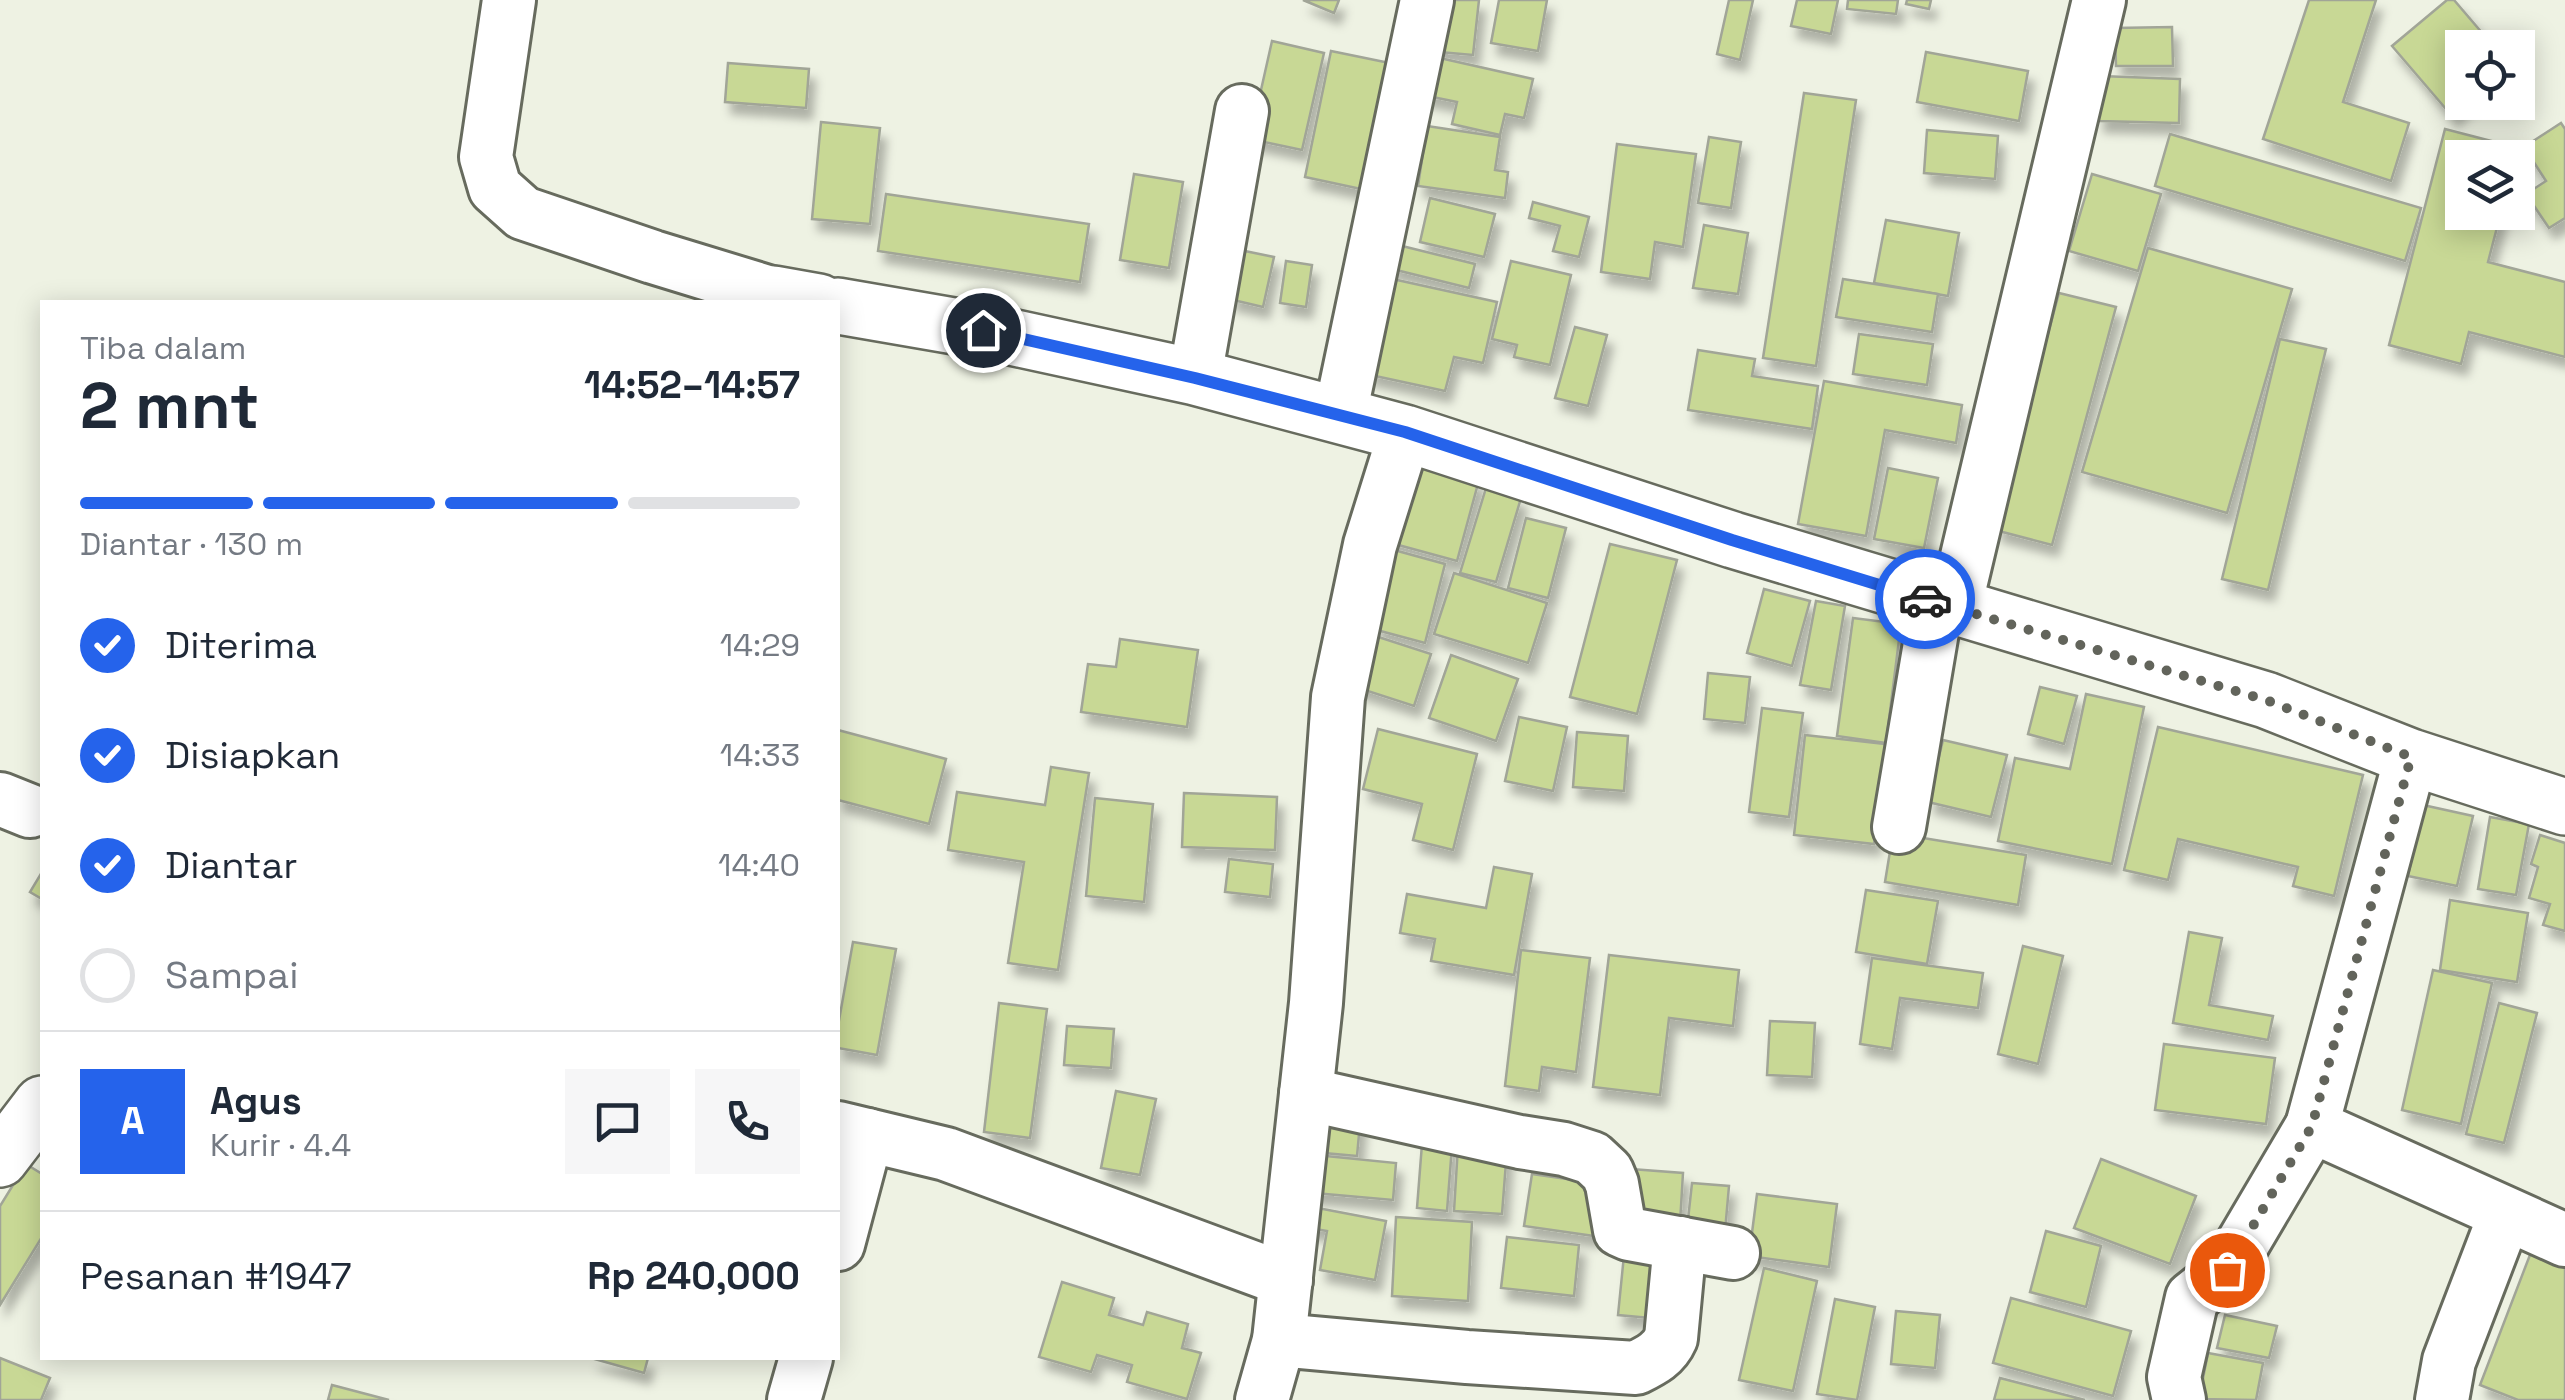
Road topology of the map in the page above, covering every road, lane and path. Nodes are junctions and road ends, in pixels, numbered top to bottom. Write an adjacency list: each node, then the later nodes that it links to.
1 (508, 0): 5 (street)
2 (1427, 0): 8 (street)
3 (2099, 0): 10 (street)
4 (1242, 112): 7 (street)
5 (786, 300)
6 (840, 306): 7 (street)
7 (1195, 378): 8 (street)
8 (1340, 415): 9 (street)
9 (1405, 432): 10 (street); 14 (street)
10 (1946, 605): 11 (street); 13 (street)
11 (2411, 757): 12 (street); 16 (street)
12 (2565, 807)
13 (1899, 827)
14 (1306, 1094): 22 (street); 24 (street)
15 (40, 1107): 18 (street)
16 (2312, 1126): 19 (street); 29 (street)
17 (852, 1131): 20 (street); 24 (street)
18 (0, 1159)
19 (2506, 1215): 21 (street); 30 (street)
20 (840, 1228)
21 (2565, 1240)
22 (1680, 1243): 23 (street); 25 (street)
23 (1734, 1253)
24 (1286, 1280): 25 (street)
25 (1279, 1340): 28 (street)
26 (805, 1360): 27 (street)
27 (794, 1400)
28 (1262, 1400)
29 (2179, 1400)
30 (2442, 1400)

